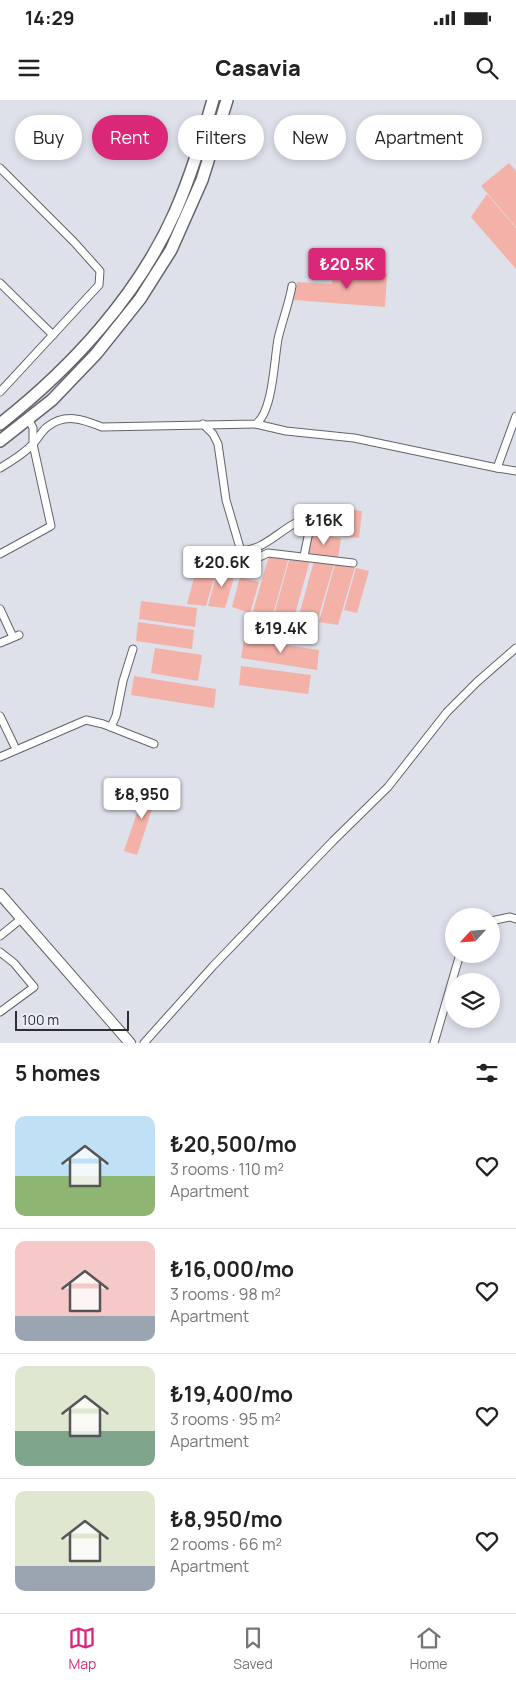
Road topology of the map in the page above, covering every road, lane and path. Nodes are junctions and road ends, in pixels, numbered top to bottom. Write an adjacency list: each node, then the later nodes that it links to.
1 (213, 100): 10 (main road)
2 (227, 100): 9 (main road)
3 (0, 168): 6 (street)
4 (0, 283): 6 (street)
5 (292, 286): 12 (street)
6 (53, 335): 7 (street)
7 (0, 392)
8 (516, 416): 16 (street)
9 (29, 420): 13 (main road); 14 (street)
10 (0, 424)
11 (203, 424): 12 (street); 14 (street); 18 (street)
12 (256, 424): 16 (street)
13 (0, 441)
14 (33, 444): 15 (street); 19 (street)
15 (0, 468)
16 (497, 468): 17 (street)
17 (516, 471)
18 (241, 551): 20 (street); 20 (street)
19 (0, 554)
20 (304, 556): 21 (street)
21 (353, 563)
22 (0, 609): 23 (street)
23 (0, 643)
24 (516, 648): 40 (street)
25 (133, 649): 27 (street)
26 (0, 716): 29 (street)
27 (111, 727): 28 (street); 30 (street)
28 (154, 744)
29 (14, 745)
30 (0, 757)
31 (0, 894): 32 (street)
32 (21, 919): 35 (street); 39 (street)
33 (516, 919): 34 (street)
34 (500, 920)
35 (0, 936)
36 (0, 952): 38 (street)
37 (457, 963): 41 (street)
38 (0, 1012)
39 (130, 1043)
40 (144, 1043)
41 (434, 1043)

